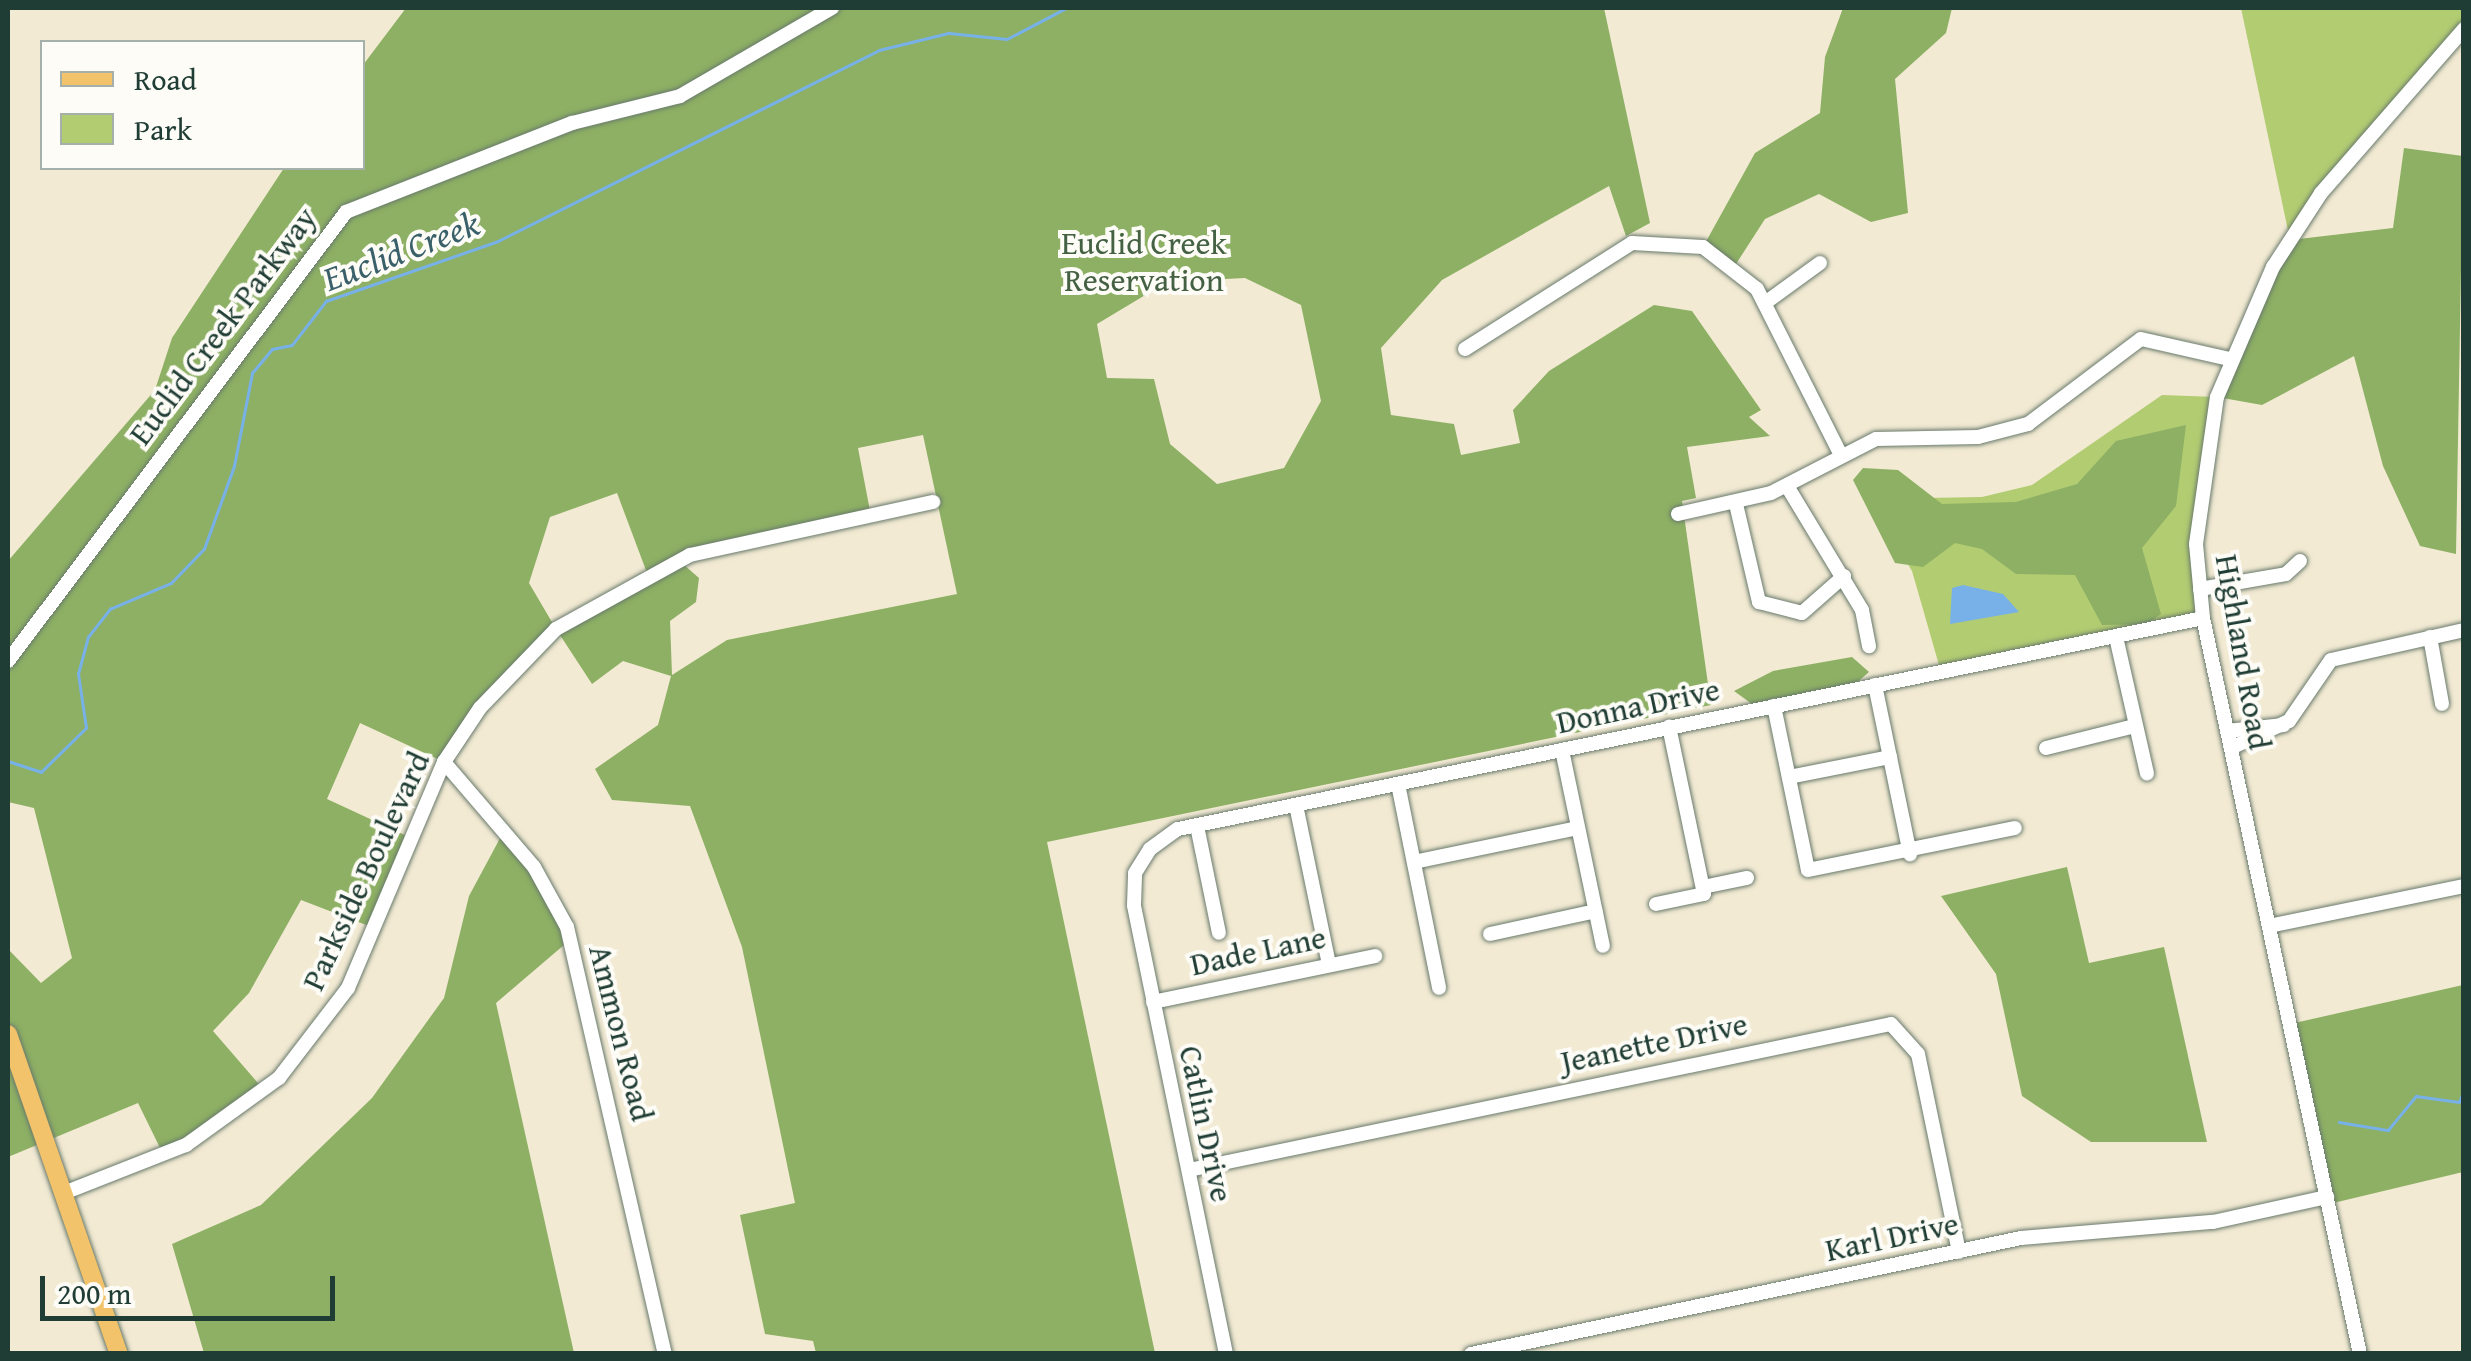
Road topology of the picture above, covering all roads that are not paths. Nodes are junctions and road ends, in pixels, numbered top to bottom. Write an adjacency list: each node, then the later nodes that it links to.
1 (832, 8): 20 (street, Euclid Creek Parkway)
2 (2464, 29): 6 (street, Highland Road)
3 (1820, 263): 4 (street)
4 (1764, 304): 5 (street); 7 (street)
5 (1466, 349)
6 (2229, 359): 7 (street); 14 (street, Highland Road)
7 (1840, 451): 8 (street)
8 (1787, 486): 10 (street); 13 (street)
9 (933, 502): 32 (street, Parkside Boulevard)
10 (1736, 504): 11 (street); 13 (street)
11 (1678, 514)
12 (2300, 561): 14 (street)
13 (1844, 576): 19 (street)
14 (2200, 590): 15 (street, Highland Road)
15 (2202, 618): 17 (street, Donna Drive); 27 (street, Highland Road)
16 (2464, 630): 18 (street)
17 (2116, 637): 21 (street, Donna Drive); 25 (street)
18 (2430, 637): 22 (street); 24 (street)
19 (1869, 646)
20 (8, 661)
21 (1875, 685): 23 (street, Donna Drive); 31 (street)
22 (2442, 704)
23 (1774, 706): 26 (street, Donna Drive); 34 (street)
24 (2284, 725): 27 (street); 29 (street)
25 (2135, 726): 28 (street); 33 (street)
26 (1669, 727): 30 (street, Donna Drive); 44 (street)
27 (2227, 731): 29 (street, Highland Road)
28 (2046, 748)
29 (2230, 748): 48 (street, Highland Road)
30 (1562, 750): 35 (street, Donna Drive); 38 (street)
31 (1890, 757): 34 (street); 40 (street)
32 (444, 762): 58 (street, Parkside Boulevard); 62 (street, Ammon Road)
33 (2147, 774)
34 (1788, 777): 40 (street)
35 (1398, 784): 36 (street, Donna Drive); 41 (street)
36 (1296, 806): 37 (street, Donna Drive); 53 (street)
37 (1197, 826): 46 (street, Donna Drive); 49 (street)
38 (1578, 828): 41 (street); 47 (street)
39 (2014, 828): 40 (street)
40 (1910, 854)
41 (1414, 862): 54 (street)
42 (1748, 878): 44 (street)
43 (2464, 886): 48 (street)
44 (1703, 887): 45 (street)
45 (1656, 904)
46 (1134, 905): 55 (street, Catlin Drive)
47 (1596, 912): 50 (street); 51 (street)
48 (2269, 926): 59 (street, Highland Road)
49 (1219, 934)
50 (1490, 934)
51 (1602, 946)
52 (1375, 956): 53 (street, Dade Lane)
53 (1329, 964): 55 (street, Dade Lane)
54 (1439, 988)
55 (1153, 1002): 57 (street, Catlin Drive)
56 (8, 1034): 58 (main road)
57 (1189, 1170): 60 (street, Jeanette Drive); 63 (street, Catlin Drive)
58 (69, 1191): 61 (main road)
59 (2327, 1198): 60 (street, Karl Drive); 65 (street, Highland Road)
60 (1959, 1252): 64 (street, Karl Drive)
61 (119, 1354)
62 (665, 1354)
63 (1226, 1354)
64 (1471, 1354)
65 (2360, 1354)

